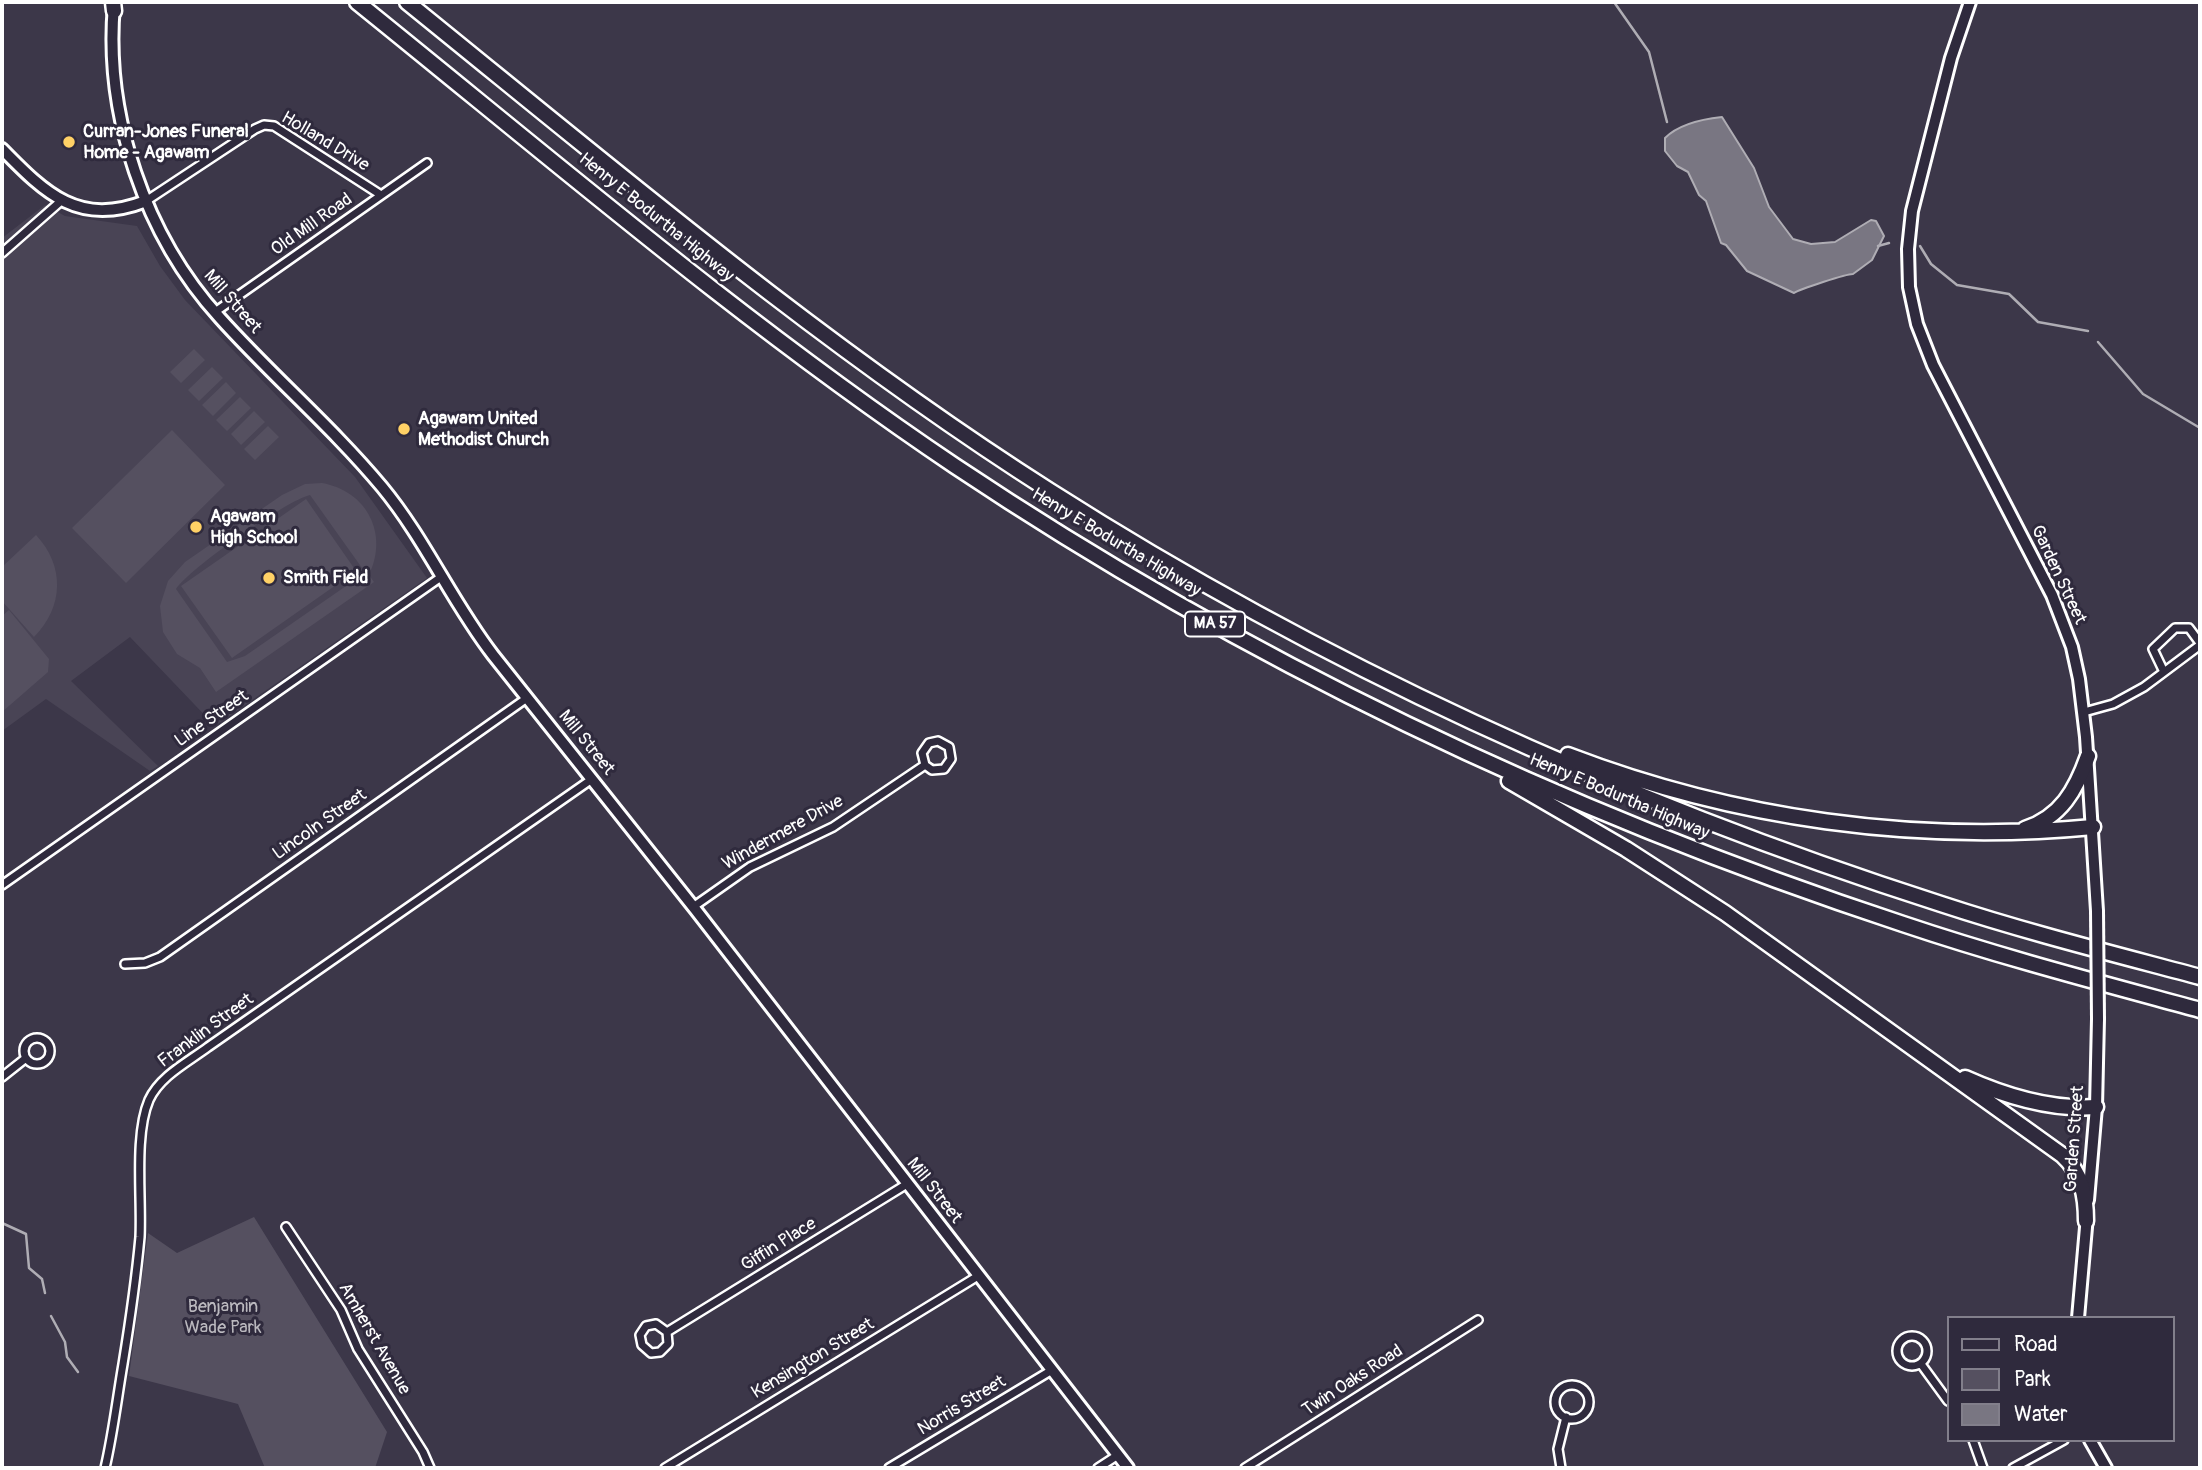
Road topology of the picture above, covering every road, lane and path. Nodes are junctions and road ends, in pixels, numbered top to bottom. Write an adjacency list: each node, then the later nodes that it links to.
1 (357, 2): 18 (highway, Henry E Bodurtha Highway / MA 57)
2 (407, 2): 15 (highway, Henry E Bodurtha Highway / MA 57)
3 (1970, 2): 17 (street, Garden Street)
4 (114, 5): 9 (street, Mill Street)
5 (2, 149): 8 (street)
6 (427, 163): 7 (street, Old Mill Road)
7 (381, 195): 9 (street, Holland Drive); 11 (street, Old Mill Road)
8 (61, 201): 9 (street); 10 (street)
9 (146, 201): 11 (street, Mill Street)
10 (2, 253)
11 (215, 312): 12 (street, Mill Street)
12 (441, 577): 16 (street, Mill Street); 24 (street, Line Street)
13 (2200, 644): 14 (street); 14 (street)
14 (2164, 672): 17 (street)
15 (1377, 675): 23 (highway); 27 (highway, Henry E Bodurtha Highway / MA 57)
16 (527, 698): 21 (street, Mill Street); 26 (street, Lincoln Street)
17 (2084, 712): 19 (street, Garden Street)
18 (1426, 733): 28 (highway, Henry E Bodurtha Highway / MA 57); 29 (highway)
19 (2088, 756): 22 (street, Garden Street); 23 (highway)
20 (925, 765): 20 (street, Windermere Drive); 25 (street, Windermere Drive)
21 (592, 779): 25 (street, Mill Street); 48 (street, Franklin Street)
22 (2092, 827): 23 (highway); 32 (street, Garden Street, bridge)
23 (1995, 834)
24 (2, 885)
25 (693, 907): 33 (street, Mill Street)
26 (125, 964)
27 (2200, 978)
28 (2200, 1010)
29 (1918, 1051): 32 (highway); 34 (highway)
30 (26, 1058): 31 (street)
31 (2, 1077)
32 (2096, 1107): 34 (street, Garden Street)
33 (907, 1184): 36 (street, Mill Street); 39 (street, Giffin Place)
34 (2086, 1221): 37 (street, Garden Street)
35 (286, 1227): 49 (street, Amherst Avenue)
36 (978, 1276): 41 (street, Mill Street); 50 (street, Kensington Street)
37 (2078, 1316)
38 (1478, 1320): 54 (street, Twin Oaks Road)
39 (667, 1332): 39 (street, Giffin Place)
40 (1921, 1364): 40 (street); 42 (street)
41 (1052, 1370): 47 (street, Mill Street); 51 (street, Norris Street)
42 (1946, 1398)
43 (1566, 1417): 43 (street); 55 (street)
44 (1974, 1442): 56 (street)
45 (2060, 1442): 57 (street)
46 (2091, 1442): 58 (street)
47 (1118, 1455): 52 (street); 53 (street, Mill Street)
48 (105, 1468)
49 (430, 1468)
50 (665, 1468)
51 (889, 1468)
52 (1098, 1468)
53 (1128, 1468)
54 (1245, 1468)
55 (1561, 1468)
56 (1983, 1468)
57 (2013, 1468)
58 (2106, 1468)

